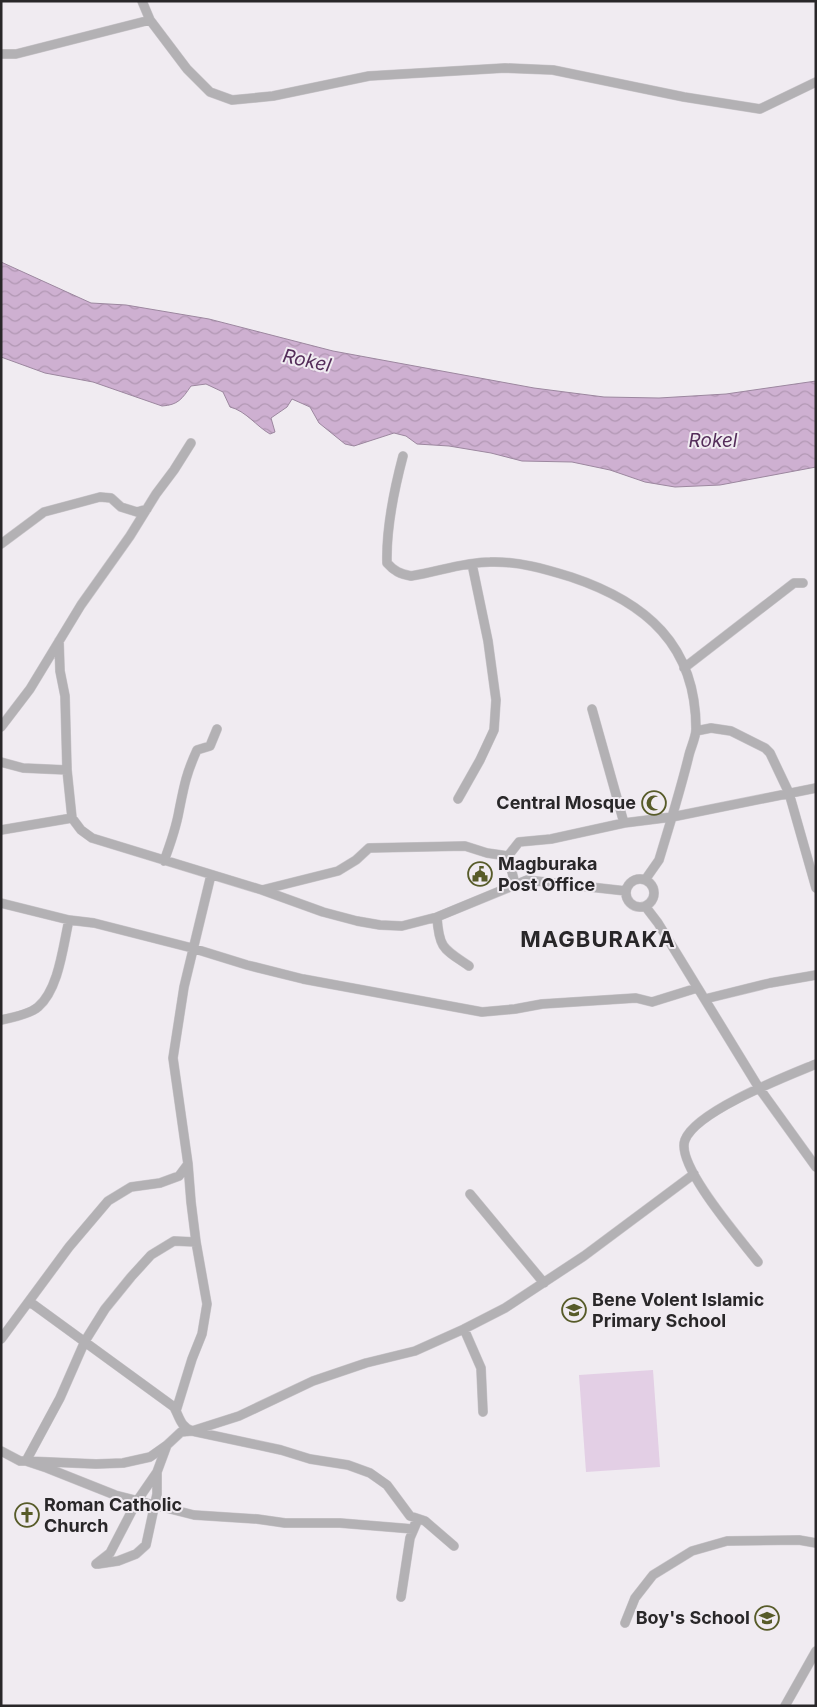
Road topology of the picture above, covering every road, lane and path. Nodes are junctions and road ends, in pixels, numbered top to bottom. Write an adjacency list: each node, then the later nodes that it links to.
1 (142, 1): 2 (street)
2 (150, 20): 3 (street); 4 (street)
3 (1, 54)
4 (816, 82)
5 (191, 444): 7 (street)
6 (403, 456): 9 (street)
7 (147, 509): 8 (street); 11 (street)
8 (1, 544)
9 (472, 564): 12 (street); 21 (street)
10 (803, 583): 12 (street)
11 (59, 641): 14 (street); 18 (street)
12 (684, 668): 16 (street)
13 (592, 709): 24 (street)
14 (1, 727)
15 (217, 729): 27 (street)
16 (696, 730): 20 (street); 22 (street)
17 (1, 762): 18 (street)
18 (68, 770): 23 (street)
19 (816, 788): 20 (street)
20 (789, 793): 22 (street); 31 (street)
21 (458, 799)
22 (672, 817): 24 (street); 29 (street)
23 (72, 818): 25 (street); 27 (street)
24 (624, 823): 26 (street)
25 (1, 830)
26 (508, 856): 30 (street); 32 (street)
27 (164, 861): 28 (street)
28 (211, 875): 32 (street); 38 (street)
29 (645, 880): 33 (street); 35 (street)
30 (515, 884): 33 (street); 36 (street)
31 (816, 888)
32 (262, 890): 36 (street)
33 (626, 891): 35 (street)
34 (1, 903): 37 (street)
35 (645, 906): 41 (street)
36 (437, 917): 39 (street)
37 (69, 920): 38 (street); 43 (street)
38 (192, 948): 41 (street); 46 (street)
39 (469, 966)
40 (816, 975): 42 (street)
41 (698, 988): 42 (street)
42 (705, 998): 45 (street)
43 (1, 1020)
44 (816, 1064): 45 (street)
45 (759, 1088): 47 (street); 48 (street)
46 (188, 1164): 50 (street); 53 (street)
47 (816, 1167)
48 (694, 1174): 51 (street); 52 (street)
49 (470, 1194): 52 (street)
50 (196, 1242): 56 (street); 57 (street)
51 (758, 1262)
52 (544, 1283): 54 (street)
53 (30, 1302): 55 (street); 56 (street)
54 (464, 1329): 58 (street); 59 (street)
55 (1, 1339)
56 (85, 1341): 57 (street); 62 (street)
57 (176, 1411): 59 (street)
58 (483, 1412)
59 (192, 1431): 60 (street); 66 (street)
60 (167, 1445): 62 (street); 63 (street)
61 (1, 1451): 62 (street)
62 (26, 1461): 64 (street)
63 (157, 1472): 64 (street); 65 (street)
64 (138, 1501): 65 (street); 65 (street)
65 (155, 1506): 66 (street)
66 (417, 1519): 68 (street); 69 (street)
67 (816, 1543): 70 (street)
68 (454, 1546)
69 (402, 1597)
70 (625, 1624)
71 (816, 1652): 72 (street)
72 (785, 1706)

